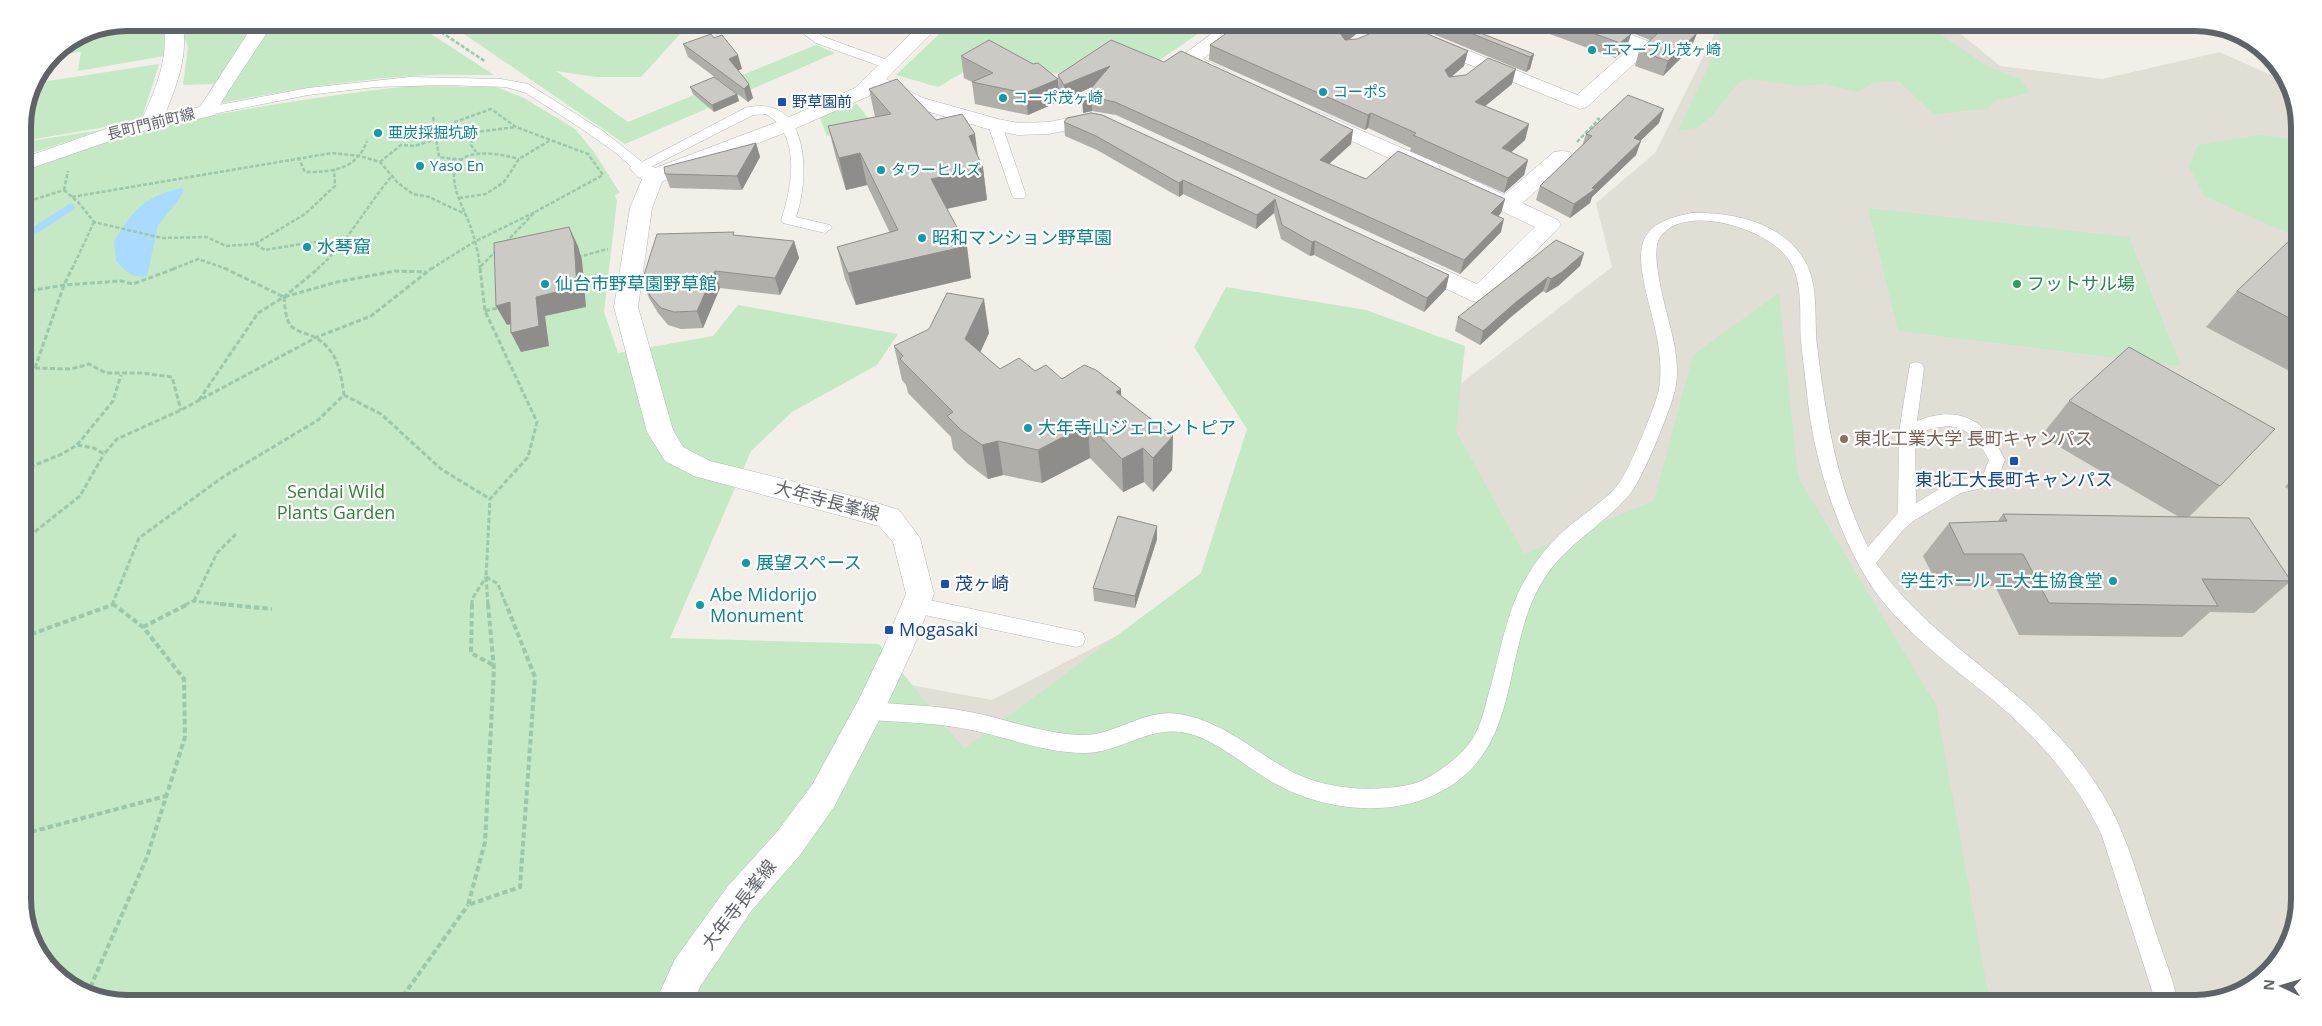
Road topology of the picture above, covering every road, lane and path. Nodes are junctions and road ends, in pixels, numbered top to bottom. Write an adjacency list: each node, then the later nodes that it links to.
1 (175, 31): 17 (street)
2 (259, 31): 15 (street, 長町門前町線)
3 (439, 31): 12 (path)
4 (807, 31): 9 (lane)
5 (925, 31): 9 (street)
6 (1228, 31): 11 (street)
7 (1387, 31): 13 (street)
8 (1604, 31): 13 (street)
9 (892, 66): 10 (street)
10 (874, 81): 18 (street); 19 (street)
11 (1235, 81)
12 (523, 87): 15 (lane); 36 (lane)
13 (1580, 103): 29 (path)
14 (1298, 109): 42 (street)
15 (208, 111): 17 (street, 長町門前町線)
16 (433, 117): 24 (path)
17 (150, 124): 33 (street, 長町門前町線)
18 (787, 125): 36 (street); 46 (lane)
19 (995, 125): 20 (street); 38 (lane)
20 (1117, 125)
21 (516, 127): 22 (path); 23 (path); 25 (path)
22 (474, 133): 23 (path); 27 (path)
23 (445, 137): 24 (path)
24 (435, 140): 32 (path); 34 (path)
25 (549, 141): 31 (path); 43 (path)
26 (367, 142): 28 (path)
27 (476, 152): 31 (path); 32 (path)
28 (360, 156): 30 (path); 34 (path); 35 (path)
29 (1562, 157): 42 (street)
30 (298, 158): 35 (path); 39 (path)
31 (519, 159): 40 (path)
32 (462, 160): 40 (path)
33 (31, 162)
34 (380, 162): 37 (path)
35 (334, 169): 49 (path)
36 (647, 173): 48 (street, 大年寺長峯線)
37 (392, 176): 44 (path); 50 (path)
38 (1019, 195)
39 (72, 197): 41 (path); 45 (path)
40 (459, 198): 44 (path)
41 (31, 200)
42 (1507, 204): 51 (street)
43 (535, 212): 47 (path); 53 (path)
44 (466, 214): 47 (path)
45 (94, 222): 49 (path); 55 (path)
46 (825, 228)
47 (474, 242): 53 (path); 54 (path)
48 (635, 242): 52 (path); 82 (street, 大年寺長峯線)
49 (255, 244): 50 (path)
50 (342, 244): 57 (path)
51 (1401, 258)
52 (568, 259)
53 (480, 267): 59 (path)
54 (427, 272): 57 (path); 60 (path)
55 (64, 285): 56 (path); 57 (path); 61 (path)
56 (31, 291)
57 (284, 297): 60 (path); 66 (path)
58 (502, 307): 59 (path)
59 (485, 311): 74 (path)
60 (317, 337): 65 (path); 66 (path)
61 (35, 368): 63 (path); 64 (path)
62 (1916, 368): 68 (lane)
63 (31, 371)
64 (120, 376): 67 (path); 69 (path)
65 (344, 396): 74 (path); 81 (path)
66 (198, 401): 67 (path)
67 (181, 410): 70 (path)
68 (1907, 432): 75 (lane); 75 (lane)
69 (77, 445): 70 (path); 71 (path)
70 (104, 454): 77 (path)
71 (34, 465): 72 (path); 73 (path)
72 (31, 466)
73 (31, 468)
74 (490, 499): 79 (path)
75 (1907, 516): 78 (lane)
76 (238, 533): 80 (path)
77 (31, 535)
78 (1866, 563): 88 (lane); 95 (lane)
79 (486, 577): 87 (path); 87 (path); 91 (path)
80 (194, 601): 83 (path); 84 (path)
81 (112, 605): 84 (path); 85 (path)
82 (915, 605): 86 (lane); 88 (street, 大年寺長峯線)
83 (272, 609)
84 (143, 627): 89 (path)
85 (31, 634)
86 (1076, 639)
87 (493, 665): 91 (path)
88 (869, 711): 94 (street, 大年寺長峯線)
89 (166, 796): 90 (path); 92 (path)
90 (31, 832)
91 (468, 905): 93 (path)
92 (91, 987)
93 (404, 995)
94 (677, 995)
95 (2164, 995)

